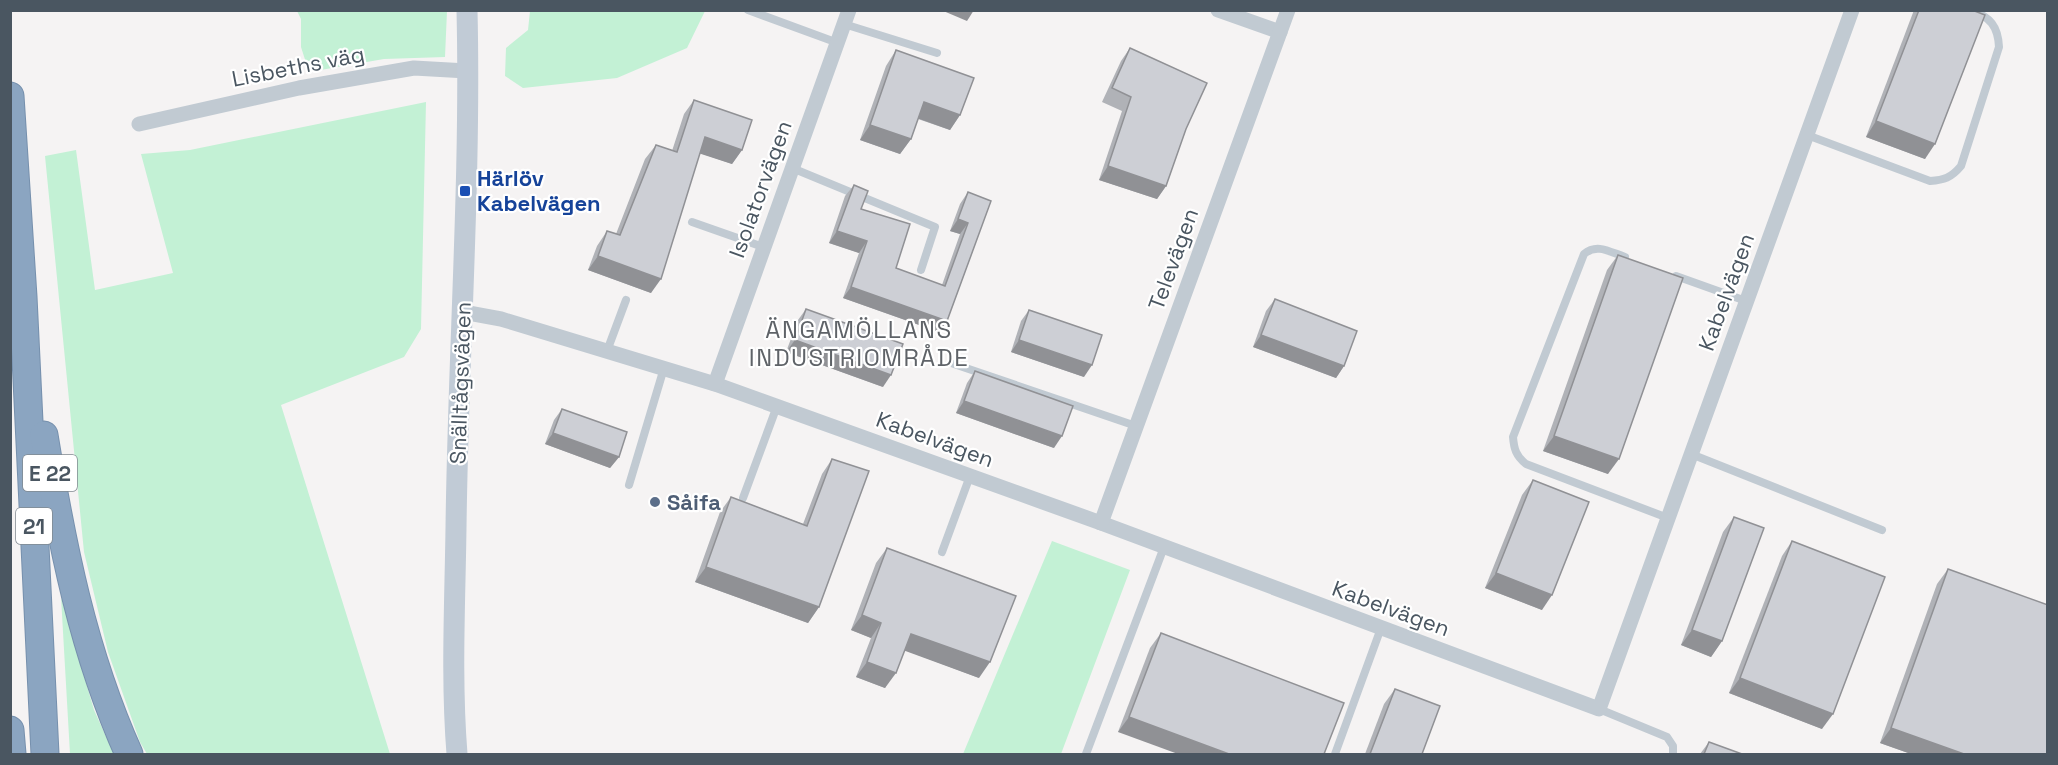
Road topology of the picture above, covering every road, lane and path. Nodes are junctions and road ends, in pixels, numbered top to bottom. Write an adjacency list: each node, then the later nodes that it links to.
1 (467, 10): 11 (street, Snälltågsvägen)
2 (748, 10): 9 (lane)
3 (1218, 10): 8 (street)
4 (1288, 10): 8 (street, Televägen)
5 (1852, 10): 14 (street, Kabelvägen)
6 (1971, 10): 14 (lane)
7 (845, 16): 9 (street, Isolatorvägen); 10 (lane)
8 (1280, 32): 30 (street, Televägen)
9 (838, 43): 15 (street, Isolatorvägen)
10 (937, 53)
11 (467, 71): 13 (street, Lisbeths väg); 24 (street, Snälltågsvägen)
12 (10, 96): 21 (highway, E 22)
13 (139, 124)
14 (1806, 135): 23 (street, Kabelvägen)
15 (792, 168): 17 (street, Isolatorvägen); 19 (lane)
16 (692, 222): 17 (lane)
17 (763, 247): 28 (street, Isolatorvägen)
18 (1629, 259): 35 (lane)
19 (921, 270)
20 (1672, 274): 23 (lane)
21 (23, 297): 45 (highway, 21); 46 (highway, E 22)
22 (626, 300): 25 (lane)
23 (1746, 301): 31 (street, Kabelvägen)
24 (463, 312): 25 (street, Kabelvägen); 47 (street, Snälltågsvägen)
25 (607, 351): 27 (street, Kabelvägen)
26 (954, 364): 30 (lane)
27 (664, 368): 28 (street, Kabelvägen); 33 (lane)
28 (715, 384): 29 (street, Kabelvägen)
29 (777, 406): 32 (street, Kabelvägen); 34 (lane)
30 (1136, 426): 36 (street, Televägen)
31 (1691, 454): 35 (street, Kabelvägen); 37 (lane)
32 (970, 476): 36 (street, Kabelvägen); 39 (lane)
33 (629, 485)
34 (743, 498)
35 (1668, 518): 41 (street, Kabelvägen)
36 (1101, 523): 38 (street, Kabelvägen)
37 (1882, 530)
38 (1164, 547): 40 (street, Kabelvägen); 48 (lane)
39 (942, 552)
40 (1381, 628): 41 (street, Kabelvägen); 49 (lane)
41 (1599, 709): 50 (lane)
42 (10, 730): 43 (highway)
43 (11, 739): 44 (highway)
44 (12, 754)
45 (45, 754)
46 (129, 754)
47 (457, 754)
48 (1086, 754)
49 (1335, 754)
50 (1673, 754)

